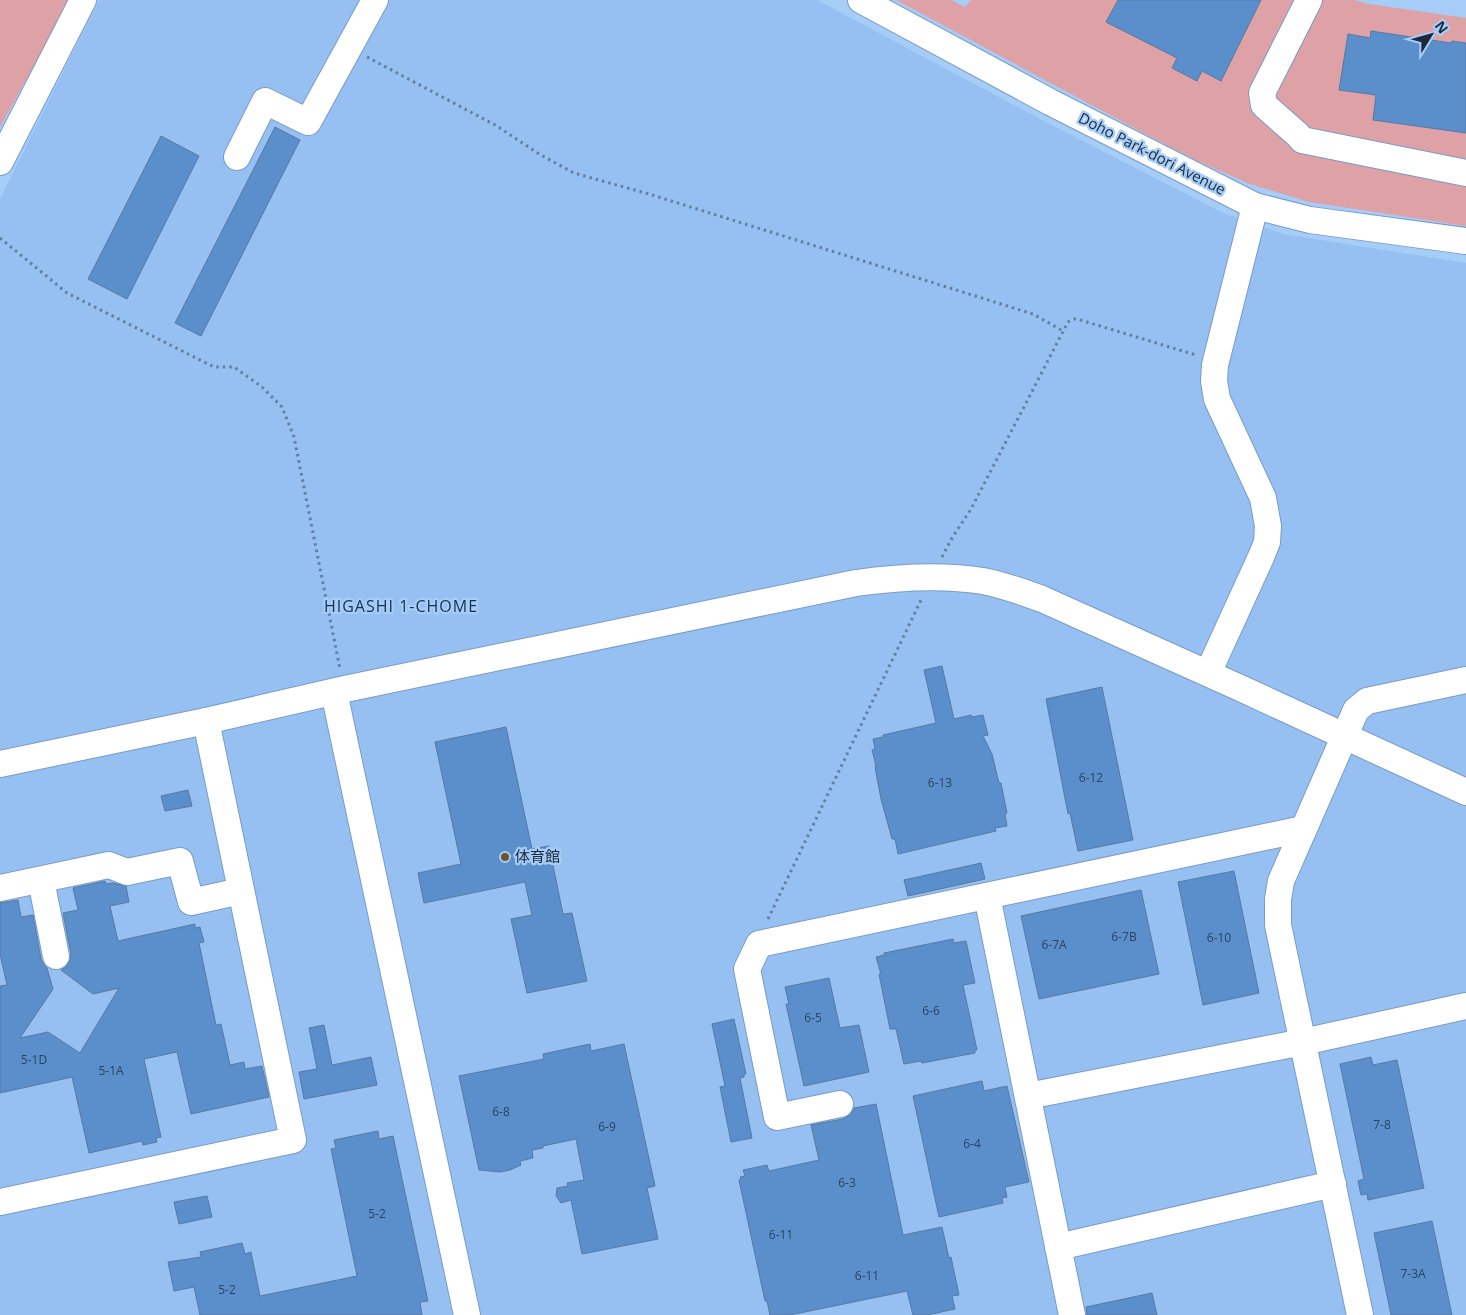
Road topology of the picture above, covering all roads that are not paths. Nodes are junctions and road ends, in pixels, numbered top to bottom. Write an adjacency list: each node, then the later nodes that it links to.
1 (83, 0): 6 (street)
2 (375, 0): 5 (street)
3 (861, 0): 8 (street, Doho Park-dori Avenue)
4 (1309, 0): 7 (street)
5 (237, 157)
6 (0, 162)
7 (1466, 173)
8 (1255, 206): 9 (street, Doho Park-dori Avenue); 10 (street)
9 (1466, 241)
10 (1208, 673): 12 (street); 14 (street)
11 (1466, 680): 14 (street)
12 (339, 691): 13 (street); 30 (street)
13 (206, 721): 15 (street); 20 (street)
14 (1344, 736): 16 (street); 17 (street)
15 (0, 764)
16 (1466, 792)
17 (1303, 829): 21 (street); 24 (street)
18 (41, 880): 19 (street); 20 (street); 22 (street)
19 (0, 888)
20 (241, 891): 28 (street)
21 (986, 896): 25 (street); 26 (street)
22 (56, 956)
23 (1466, 1006): 24 (street)
24 (1303, 1042): 25 (street); 27 (street)
25 (1028, 1096): 29 (street)
26 (840, 1104)
27 (1333, 1184): 29 (street); 32 (street)
28 (0, 1202)
29 (1058, 1247): 31 (street)
30 (467, 1315)
31 (1072, 1315)
32 (1360, 1315)

